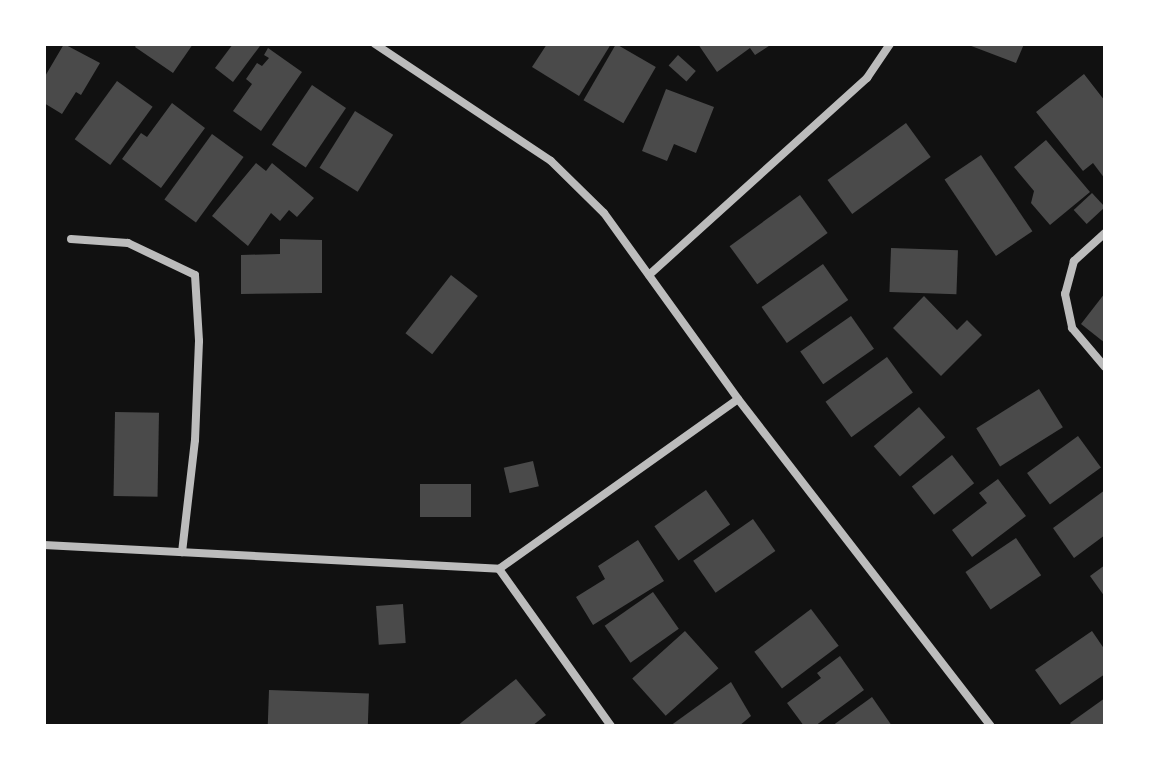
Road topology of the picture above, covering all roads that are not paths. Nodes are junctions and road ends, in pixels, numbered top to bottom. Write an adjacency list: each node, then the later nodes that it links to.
1 (375, 44): 5 (street)
2 (890, 44): 5 (street)
3 (1105, 233): 6 (street)
4 (71, 239): 9 (street)
5 (649, 275): 7 (street)
6 (1105, 367)
7 (738, 399): 10 (street); 12 (street)
8 (44, 545): 9 (street)
9 (182, 552): 10 (street)
10 (499, 569): 11 (street)
11 (611, 726)
12 (991, 726)

